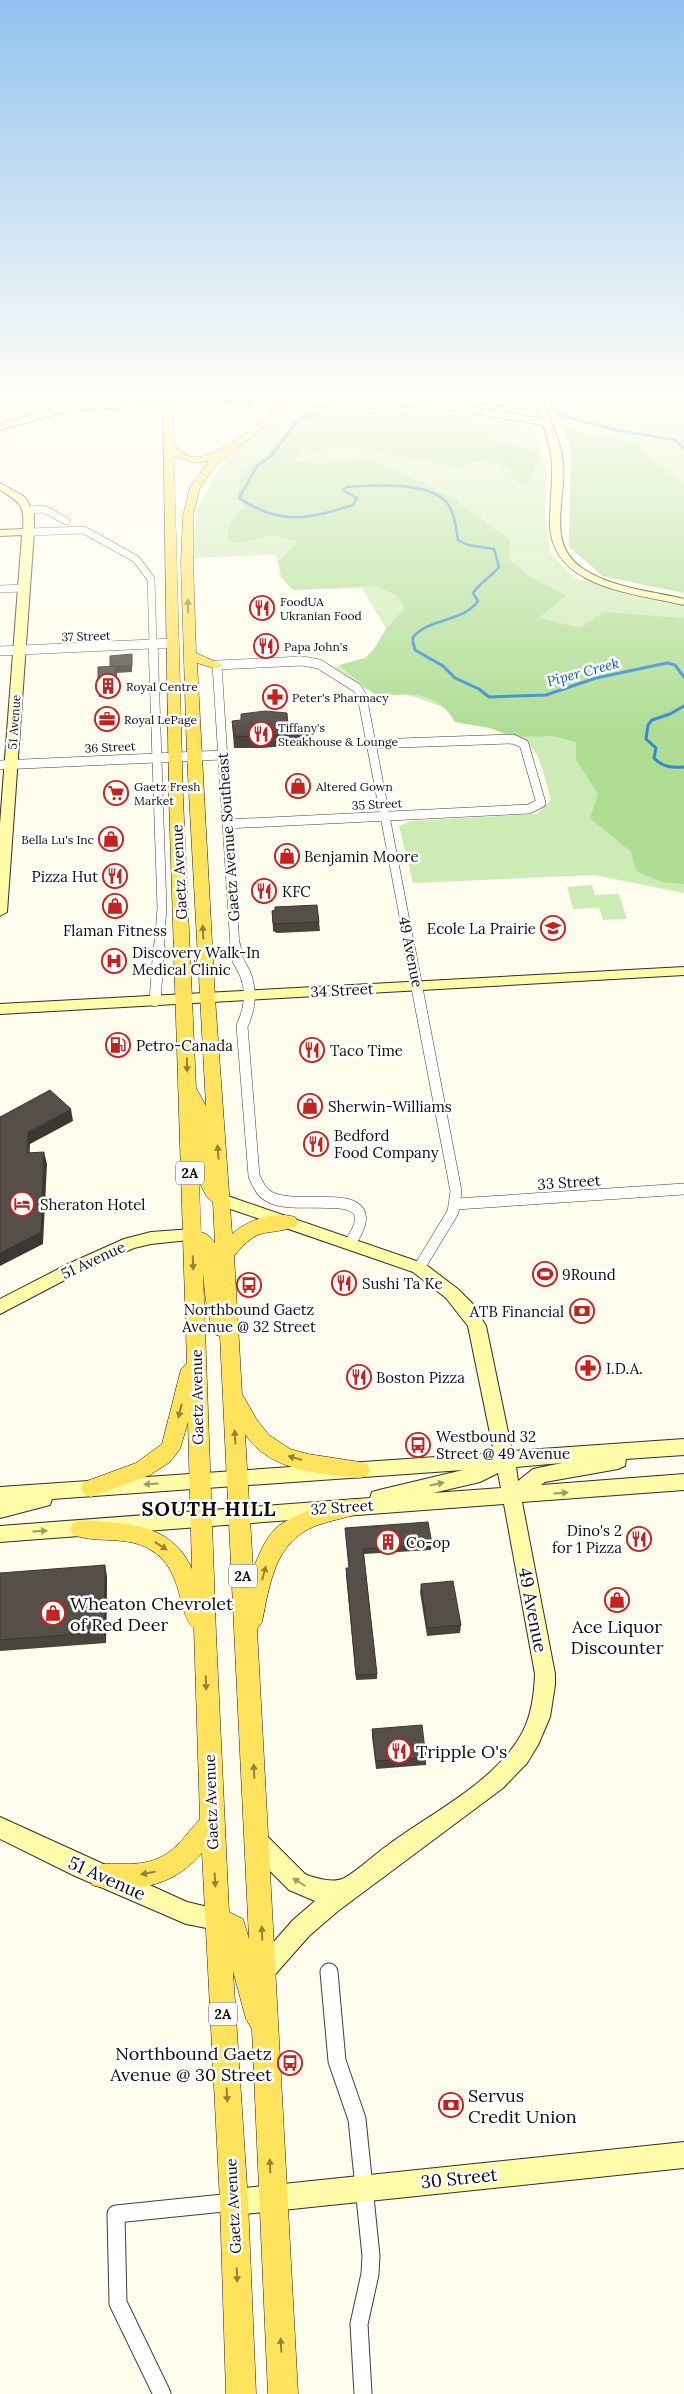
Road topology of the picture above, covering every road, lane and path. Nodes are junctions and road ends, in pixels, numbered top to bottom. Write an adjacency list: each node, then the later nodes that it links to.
1 (28, 512): 7 (street, 51 Avenue)
2 (49, 512): 6 (street)
3 (171, 512): 12 (main road, Gaetz Avenue / 2A)
4 (189, 512): 16 (main road, Gaetz Avenue / 2A, one-way to 4)
5 (555, 512): 11 (street)
6 (66, 521)
7 (29, 532): 8 (street); 9 (street, 51 Avenue); 13 (street)
8 (0, 533)
9 (23, 588): 10 (street); 14 (street, 51 Avenue)
10 (0, 589)
11 (684, 602)
12 (173, 642): 13 (street, 37 Street); 22 (main road, Gaetz Avenue / 2A)
13 (154, 644): 14 (street, 37 Street); 23 (street)
14 (19, 650): 15 (street, 37 Street); 24 (street, 51 Avenue)
15 (0, 651)
16 (190, 654): 17 (main road); 18 (main road, Gaetz Avenue / 2A)
17 (217, 665): 18 (main road); 19 (street, 49 Avenue); 20 (street, Gaetz Avenue Southeast)
18 (191, 676): 21 (main road, Gaetz Avenue / 2A)
19 (372, 744): 25 (street, 49 Avenue); 25 (street, 35 Street)
20 (222, 755): 21 (street, 36 Street); 26 (street, Gaetz Avenue Southeast)
21 (194, 756): 22 (street, 36 Street); 32 (main road, Gaetz Avenue / 2A, one-way to 21)
22 (175, 757): 23 (street, 36 Street); 33 (main road, Gaetz Avenue / 2A)
23 (157, 758): 24 (street, 36 Street); 34 (street)
24 (5, 764): 27 (street, 51 Avenue)
25 (385, 816): 26 (street, 35 Street); 30 (street, 49 Avenue)
26 (227, 824): 31 (street, Gaetz Avenue Southeast)
27 (2, 841): 28 (street, 51 Avenue)
28 (0, 912)
29 (684, 971): 30 (street, 34 Street)
30 (417, 986): 31 (street, 34 Street); 39 (street, 49 Avenue)
31 (248, 996): 32 (street, 34 Street); 42 (street, Gaetz Avenue Southeast)
32 (207, 998): 33 (street, 34 Street); 38 (main road, Gaetz Avenue / 2A, one-way to 32)
33 (185, 999): 34 (street, 34 Street); 36 (main road, Gaetz Avenue / 2A, one-way to 36)
34 (155, 1001): 35 (street, 34 Street)
35 (0, 1009)
36 (188, 1088): 38 (main road); 41 (main road, Gaetz Avenue / 2A)
37 (684, 1189): 39 (street, 33 Street)
38 (222, 1200): 40 (street, 49 Avenue); 43 (main road, Gaetz Avenue / 2A)
39 (456, 1204): 44 (street)
40 (289, 1222): 42 (street, 49 Avenue); 43 (main road)
41 (192, 1235): 45 (street, 51 Avenue); 46 (main road); 47 (main road, Gaetz Avenue / 2A, one-way to 47)
42 (350, 1243): 44 (street, 49 Avenue)
43 (225, 1255): 46 (main road, Gaetz Avenue / 2A)
44 (419, 1268): 51 (street, 49 Avenue)
45 (0, 1307)
46 (230, 1338): 48 (main road, Gaetz Avenue / 2A)
47 (196, 1346): 54 (main road, Gaetz Avenue / 2A); 56 (main road, one-way to 56)
48 (233, 1394): 52 (main road, one-way to 48); 53 (main road, Gaetz Avenue / 2A, one-way to 48)
49 (684, 1447): 50 (street)
50 (654, 1449): 51 (street); 58 (street)
51 (505, 1460): 52 (street); 58 (street, 49 Avenue); 59 (street, one-way to 51)
52 (360, 1470): 53 (street)
53 (237, 1479): 54 (street); 61 (main road, Gaetz Avenue / 2A)
54 (199, 1481): 56 (street, one-way to 56); 62 (main road, Gaetz Avenue / 2A)
55 (684, 1482): 58 (street, 32 Street, one-way to 55)
56 (91, 1488): 57 (street); 60 (street)
57 (0, 1494)
58 (512, 1496): 59 (street, 32 Street); 71 (street, 49 Avenue)
59 (356, 1506): 61 (street, 32 Street); 66 (main road, one-way to 59)
60 (0, 1510)
61 (239, 1515): 62 (street, 32 Street); 66 (main road, Gaetz Avenue / 2A)
62 (200, 1518): 63 (street, 32 Street); 65 (main road, Gaetz Avenue / 2A)
63 (80, 1529): 64 (street, 32 Street, one-way to 63); 65 (main road, one-way to 65)
64 (0, 1534)
65 (204, 1634): 67 (main road, Gaetz Avenue / 2A, one-way to 67)
66 (247, 1637): 69 (main road, Gaetz Avenue / 2A, one-way to 66)
67 (212, 1823): 70 (main road, one-way to 70); 72 (main road, Gaetz Avenue / 2A, one-way to 72)
68 (0, 1828): 70 (street, 51 Avenue)
69 (258, 1843): 71 (street, one-way to 69); 73 (main road, Gaetz Avenue / 2A, one-way to 69)
70 (101, 1876): 72 (street, 51 Avenue)
71 (346, 1891): 73 (street, 49 Avenue)
72 (217, 1919): 75 (main road); 79 (main road, Gaetz Avenue / 2A, one-way to 79)
73 (264, 1970): 75 (main road, Gaetz Avenue / 2A)
74 (329, 1972): 77 (street)
75 (265, 2038): 78 (main road, Gaetz Avenue / 2A, one-way to 75)
76 (684, 2155): 77 (street, 30 Street)
77 (364, 2188): 78 (street, 30 Street); 83 (street)
78 (272, 2197): 79 (street, 30 Street); 82 (main road, Gaetz Avenue / 2A, one-way to 78)
79 (234, 2202): 80 (street); 81 (main road, Gaetz Avenue / 2A, one-way to 81)
80 (162, 2394)
81 (241, 2394)
82 (284, 2394)
83 (363, 2394)

